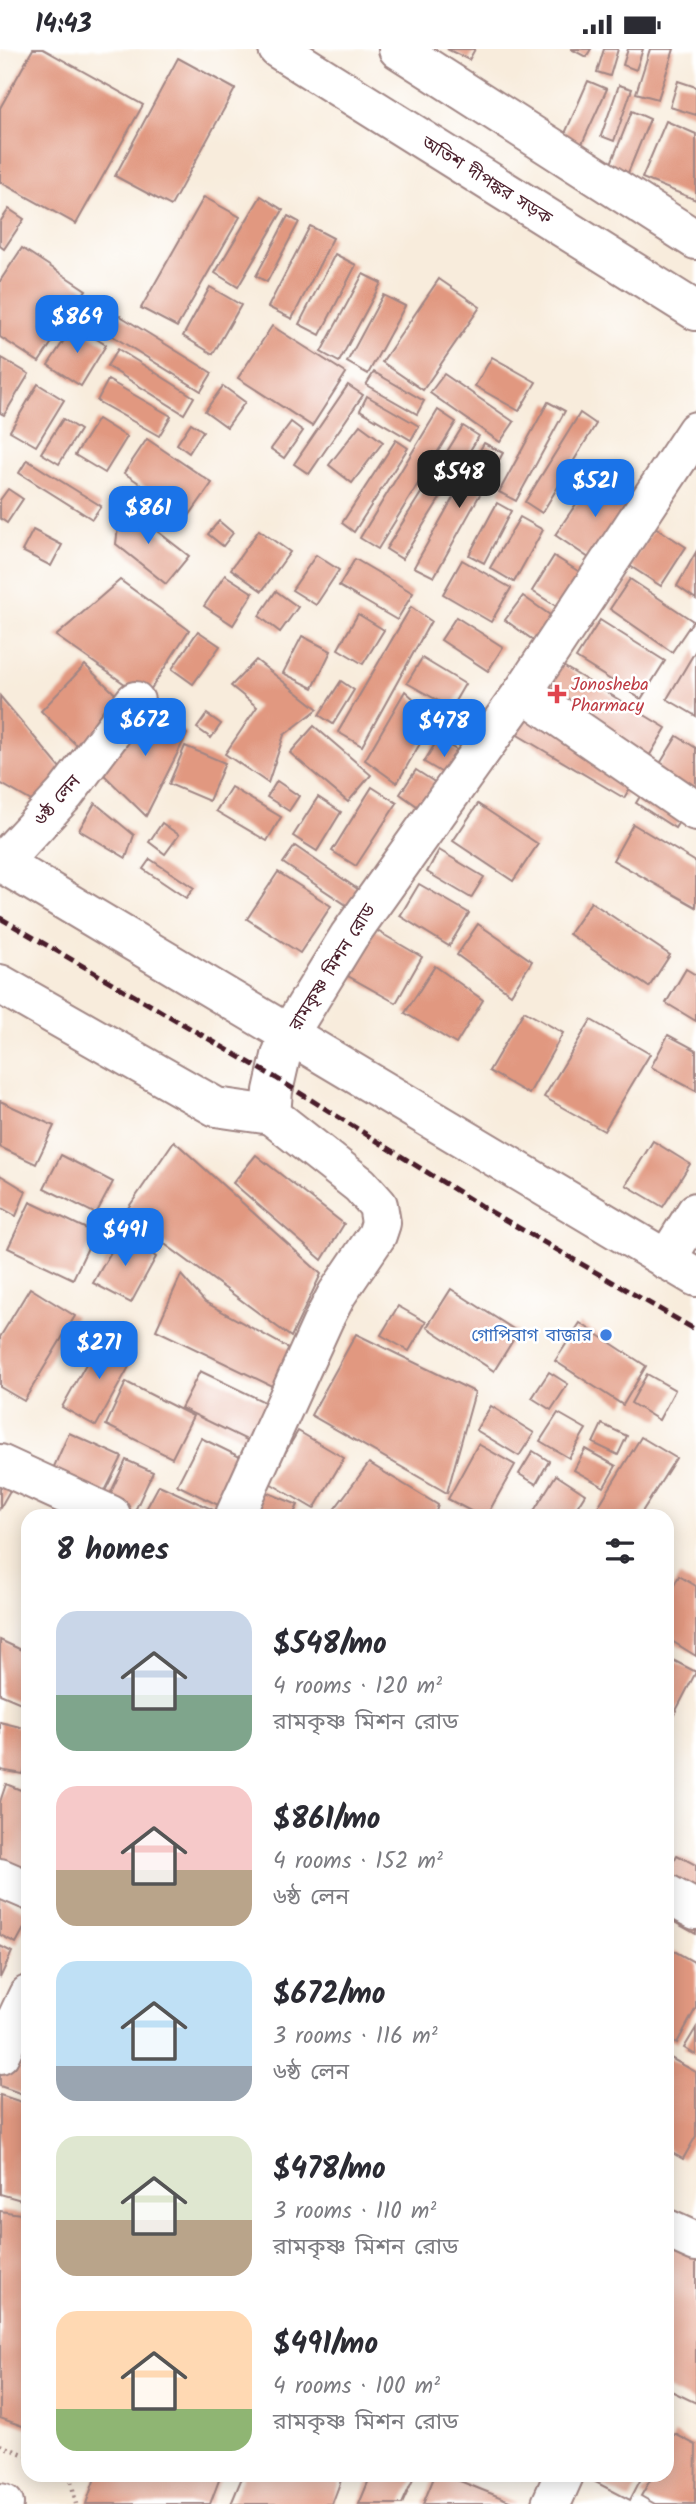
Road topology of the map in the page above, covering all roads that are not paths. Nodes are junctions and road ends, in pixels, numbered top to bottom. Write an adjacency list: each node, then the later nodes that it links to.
1 (278, 49): 4 (street, অতিশ দীপঙ্কর সড়ক)
2 (398, 49): 3 (street)
3 (696, 240)
4 (696, 311)
5 (695, 434): 6 (street, রামকৃষ্ণ মিশন রোড)
6 (523, 692): 8 (street); 11 (street, রামকৃষ্ণ মিশন রোড)
7 (135, 701): 9 (street, ৬ষ্ঠ লেন)
8 (696, 811)
9 (0, 862): 11 (street)
10 (0, 984): 12 (street)
11 (288, 1035): 12 (street, রামকৃষ্ণ মিশন রোড); 14 (street)
12 (271, 1115): 17 (street)
13 (696, 1212): 14 (street)
14 (681, 1269)
15 (0, 1464): 16 (street)
16 (98, 1509)
17 (238, 1509)
18 (0, 1878): 19 (street)
19 (21, 1887)
20 (674, 1898): 21 (street)
21 (696, 1910)
22 (21, 2011): 23 (street)
23 (0, 2054)
24 (674, 2232): 25 (street)
25 (696, 2242)
26 (561, 2482): 27 (street)
27 (551, 2504)

